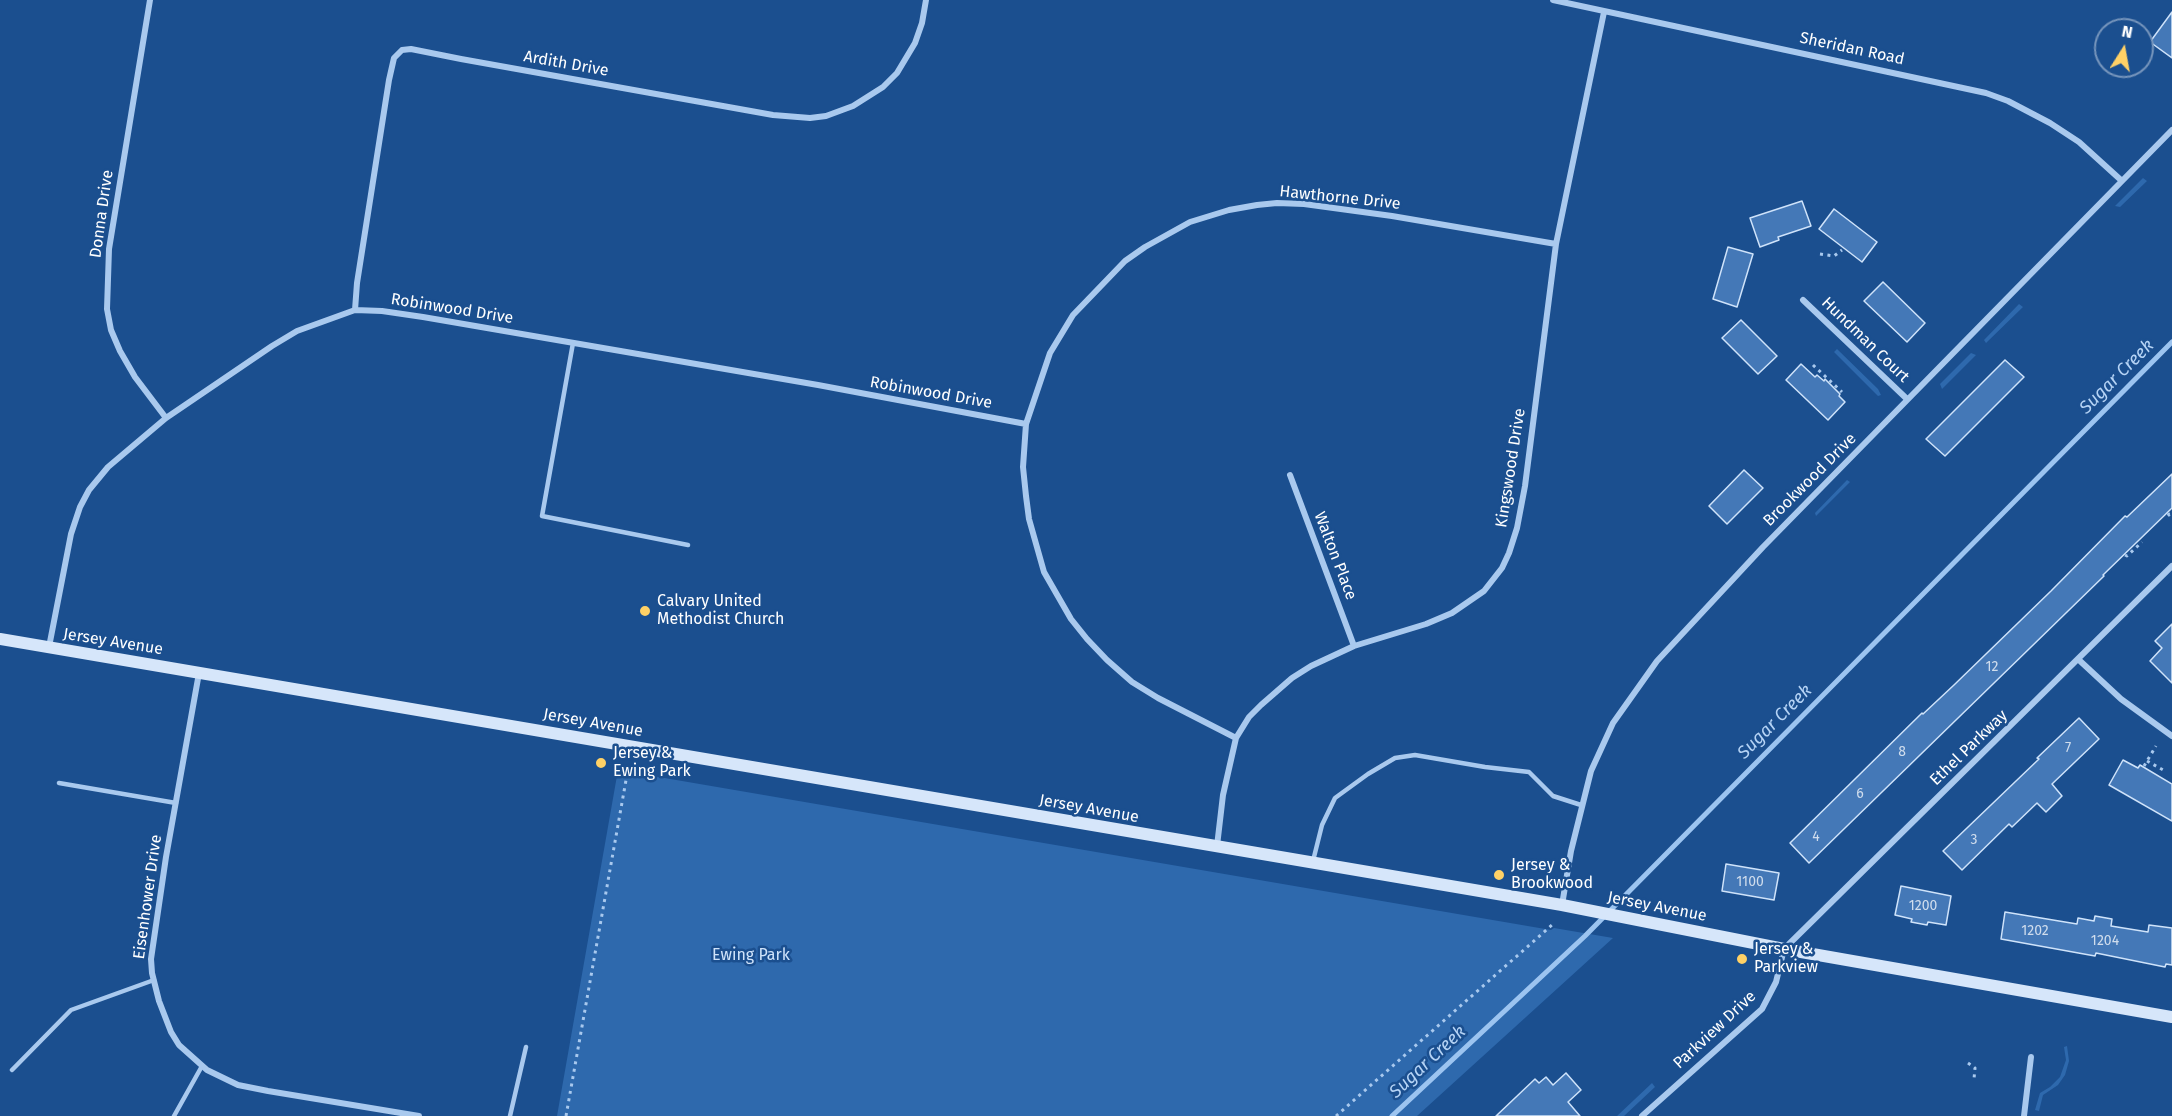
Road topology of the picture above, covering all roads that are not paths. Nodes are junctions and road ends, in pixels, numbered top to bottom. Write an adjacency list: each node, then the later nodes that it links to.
1 (150, 0): 12 (street, Donna Drive)
2 (926, 0): 9 (street, Ardith Drive)
3 (1553, 0): 4 (street, Sheridan Road)
4 (1604, 12): 6 (street, Sheridan Road); 7 (street, Kingswood Drive)
5 (2172, 130): 6 (street, Brookwood Drive)
6 (2122, 181): 11 (street, Brookwood Drive)
7 (1556, 244): 13 (street, Hawthorne Drive); 18 (street, Kingswood Drive)
8 (1803, 300): 11 (street, Hundman Court)
9 (355, 310): 10 (street, Robinwood Drive); 12 (street, Robinwood Drive)
10 (573, 343): 13 (street, Robinwood Drive); 15 (lane)
11 (1907, 399): 26 (street, Brookwood Drive)
12 (166, 418): 19 (street, Robinwood Drive)
13 (1026, 424): 23 (street, Hawthorne Drive)
14 (1290, 475): 18 (street, Walton Place)
15 (688, 545)
16 (2172, 566): 20 (street, Ethel Parkway)
17 (0, 639): 19 (street, Jersey Avenue)
18 (1354, 646): 23 (street, Kingswood Drive)
19 (49, 648): 21 (street, Jersey Avenue)
20 (2079, 660): 22 (street); 30 (street, Ethel Parkway)
21 (199, 673): 25 (street, Eisenhower Drive); 27 (street, Jersey Avenue)
22 (2172, 736)
23 (1236, 738): 27 (street, Kingswood Drive)
24 (59, 783): 25 (lane)
25 (176, 803): 31 (street, Eisenhower Drive)
26 (1581, 805): 28 (lane); 29 (street, Brookwood Drive)
27 (1217, 848): 28 (street, Jersey Avenue)
28 (1313, 864): 29 (street, Jersey Avenue)
29 (1562, 905): 30 (street, Jersey Avenue)
30 (1784, 949): 32 (street, Jersey Avenue); 40 (street, Parkview Drive)
31 (154, 980): 35 (street, Eisenhower Drive); 36 (lane)
32 (2172, 1017)
33 (526, 1047): 39 (lane)
34 (2031, 1057): 41 (street)
35 (202, 1066): 37 (lane); 38 (street, Eisenhower Drive)
36 (12, 1070)
37 (174, 1116)
38 (420, 1116)
39 (510, 1116)
40 (1642, 1116)
41 (2024, 1116)

